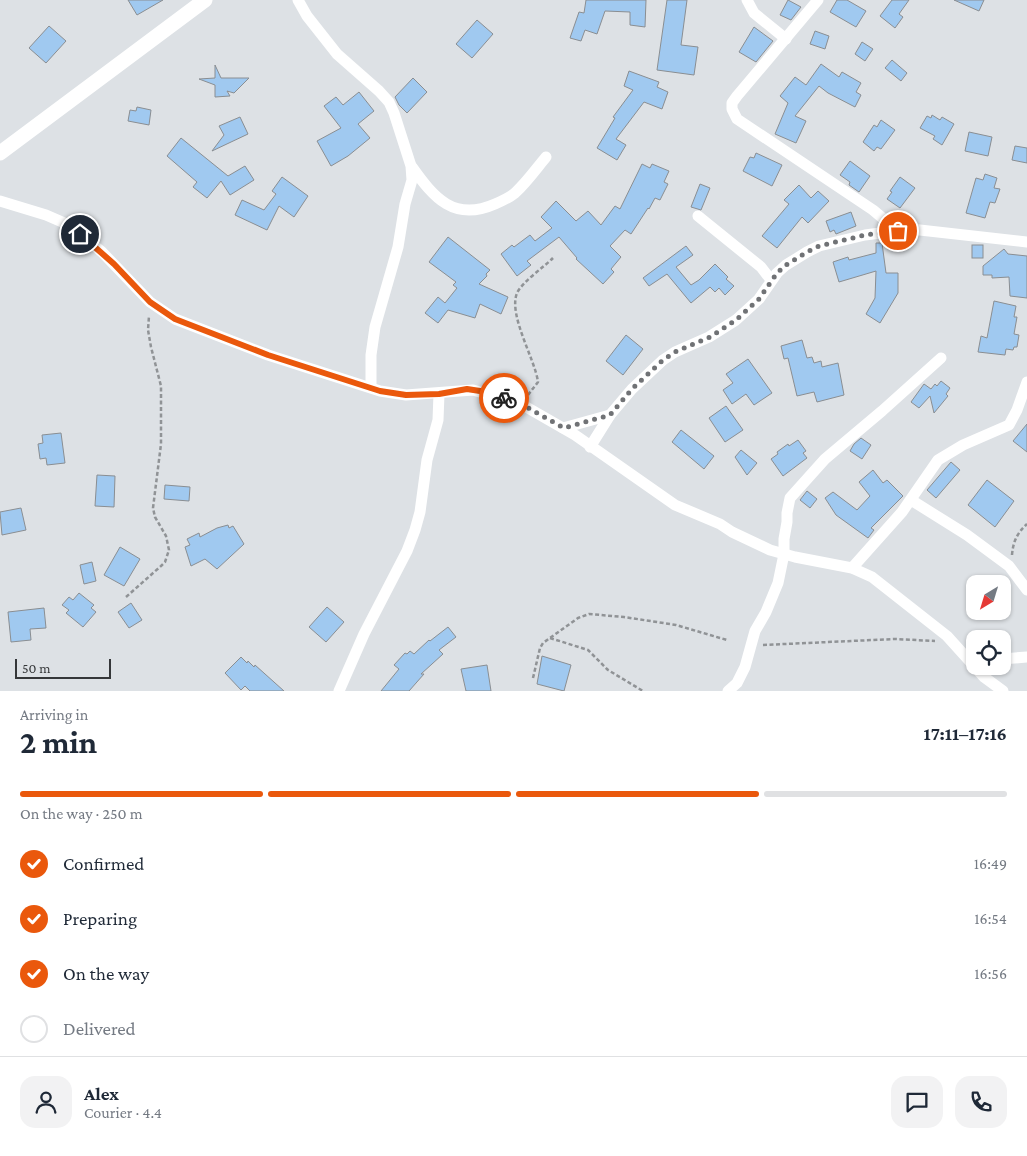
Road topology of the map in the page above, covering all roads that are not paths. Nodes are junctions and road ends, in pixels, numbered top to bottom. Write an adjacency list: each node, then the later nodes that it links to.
1 (205, 0): 6 (street)
2 (298, 0): 8 (street)
3 (747, 0): 5 (street)
4 (818, 0): 5 (street)
5 (786, 39): 11 (street)
6 (0, 153)
7 (546, 157): 8 (street)
8 (411, 166): 16 (street)
9 (0, 201): 16 (street)
10 (698, 216): 13 (street)
11 (898, 231): 12 (street); 13 (street)
12 (1027, 242)
13 (771, 280): 18 (street)
14 (941, 358): 22 (street)
15 (1027, 382): 21 (street)
16 (371, 387): 17 (street)
17 (439, 394): 19 (street); 30 (street)
18 (610, 415): 19 (street); 20 (street)
19 (564, 428): 20 (street)
20 (590, 447): 22 (street)
21 (911, 500): 23 (street); 24 (street)
22 (784, 554): 23 (street); 29 (street)
23 (852, 568): 25 (street)
24 (1027, 590)
25 (966, 654)
26 (1027, 657): 27 (street)
27 (1011, 658)
28 (984, 677): 31 (street); 32 (street)
29 (733, 690)
30 (339, 691)
31 (997, 691)
32 (1003, 691)

